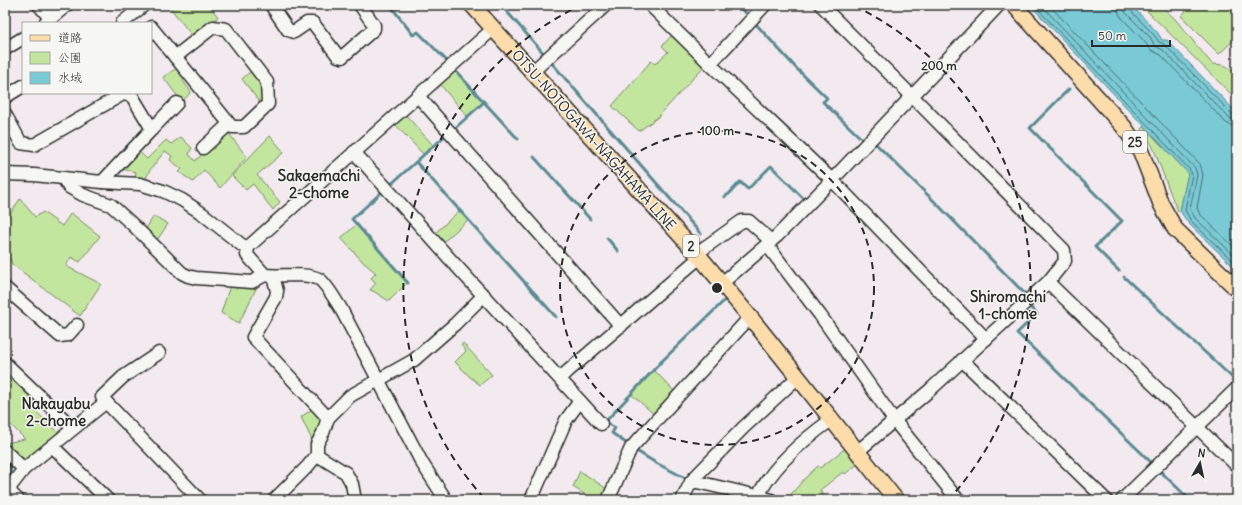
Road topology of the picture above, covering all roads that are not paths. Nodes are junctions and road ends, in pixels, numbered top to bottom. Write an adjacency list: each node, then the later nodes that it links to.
1 (39, 5): 13 (street)
2 (67, 5): 13 (street)
3 (271, 5): 4 (street)
4 (360, 5)
5 (472, 5): 17 (main road, OTSU-NOTOGAWA-NAGAHAMA LINE / 2)
6 (606, 5): 21 (street)
7 (650, 5): 22 (street)
8 (765, 5): 22 (street)
9 (821, 5): 25 (street)
10 (1000, 5): 25 (street)
11 (1014, 5): 44 (main road, 25)
12 (141, 8): 14 (street); 15 (street)
13 (48, 21)
14 (123, 22)
15 (148, 22)
16 (152, 28): 20 (street)
17 (493, 29): 21 (main road, OTSU-NOTOGAWA-NAGAHAMA LINE / 2); 24 (street)
18 (22, 39): 19 (street)
19 (5, 49)
20 (175, 57): 29 (street); 29 (street)
21 (542, 63): 39 (main road, OTSU-NOTOGAWA-NAGAHAMA LINE / 2)
22 (710, 64): 35 (street)
23 (22, 87): 26 (street)
24 (418, 96): 32 (street); 48 (street)
25 (912, 96): 35 (street); 41 (street)
26 (5, 97)
27 (177, 103): 30 (street)
28 (5, 114): 30 (street)
29 (229, 124): 31 (street)
30 (152, 129): 36 (street)
31 (203, 148)
32 (354, 152): 38 (street); 45 (street)
33 (5, 174): 34 (street)
34 (63, 178): 36 (street); 40 (street)
35 (832, 180): 37 (street); 49 (street)
36 (102, 182): 38 (street)
37 (769, 243): 39 (street); 42 (street); 61 (street)
38 (248, 248): 40 (street)
39 (699, 255): 42 (main road, OTSU-NOTOGAWA-NAGAHAMA LINE / 2); 48 (street)
40 (269, 275): 55 (street); 59 (street)
41 (1048, 282): 49 (street); 63 (street)
42 (722, 283): 46 (main road, OTSU-NOTOGAWA-NAGAHAMA LINE / 2)
43 (5, 288): 47 (street)
44 (1237, 289)
45 (484, 295): 54 (street); 55 (street)
46 (750, 317): 53 (main road, OTSU-NOTOGAWA-NAGAHAMA LINE / 2); 80 (street)
47 (78, 325)
48 (621, 326): 54 (street)
49 (986, 339): 51 (street)
50 (159, 353): 58 (street)
51 (962, 360): 61 (street); 85 (street)
52 (5, 363): 64 (street)
53 (798, 377): 60 (main road, OTSU-NOTOGAWA-NAGAHAMA LINE / 2); 71 (street)
54 (560, 378): 57 (street)
55 (379, 380): 59 (street); 78 (street)
56 (1237, 388): 63 (street)
57 (580, 401): 62 (street); 79 (street)
58 (106, 402): 64 (street); 75 (street)
59 (328, 418): 68 (street)
60 (831, 420): 67 (main road, OTSU-NOTOGAWA-NAGAHAMA LINE / 2); 72 (street)
61 (894, 420): 67 (street); 84 (street)
62 (601, 424)
63 (1197, 427): 69 (street); 86 (street)
64 (73, 428): 65 (street)
65 (52, 446): 70 (street); 74 (street)
66 (5, 451): 70 (street)
67 (857, 452): 83 (main road, OTSU-NOTOGAWA-NAGAHAMA LINE / 2)
68 (317, 455): 76 (street); 77 (street)
69 (1237, 466)
70 (24, 469): 73 (street)
71 (691, 482): 72 (street); 81 (street)
72 (757, 498): 82 (street)
73 (18, 500)
74 (108, 500)
75 (200, 500)
76 (275, 500)
77 (355, 500)
78 (446, 500)
79 (531, 500)
80 (608, 500)
81 (682, 500)
82 (771, 500)
83 (896, 500)
84 (958, 500)
85 (1106, 500)
86 (1122, 500)

